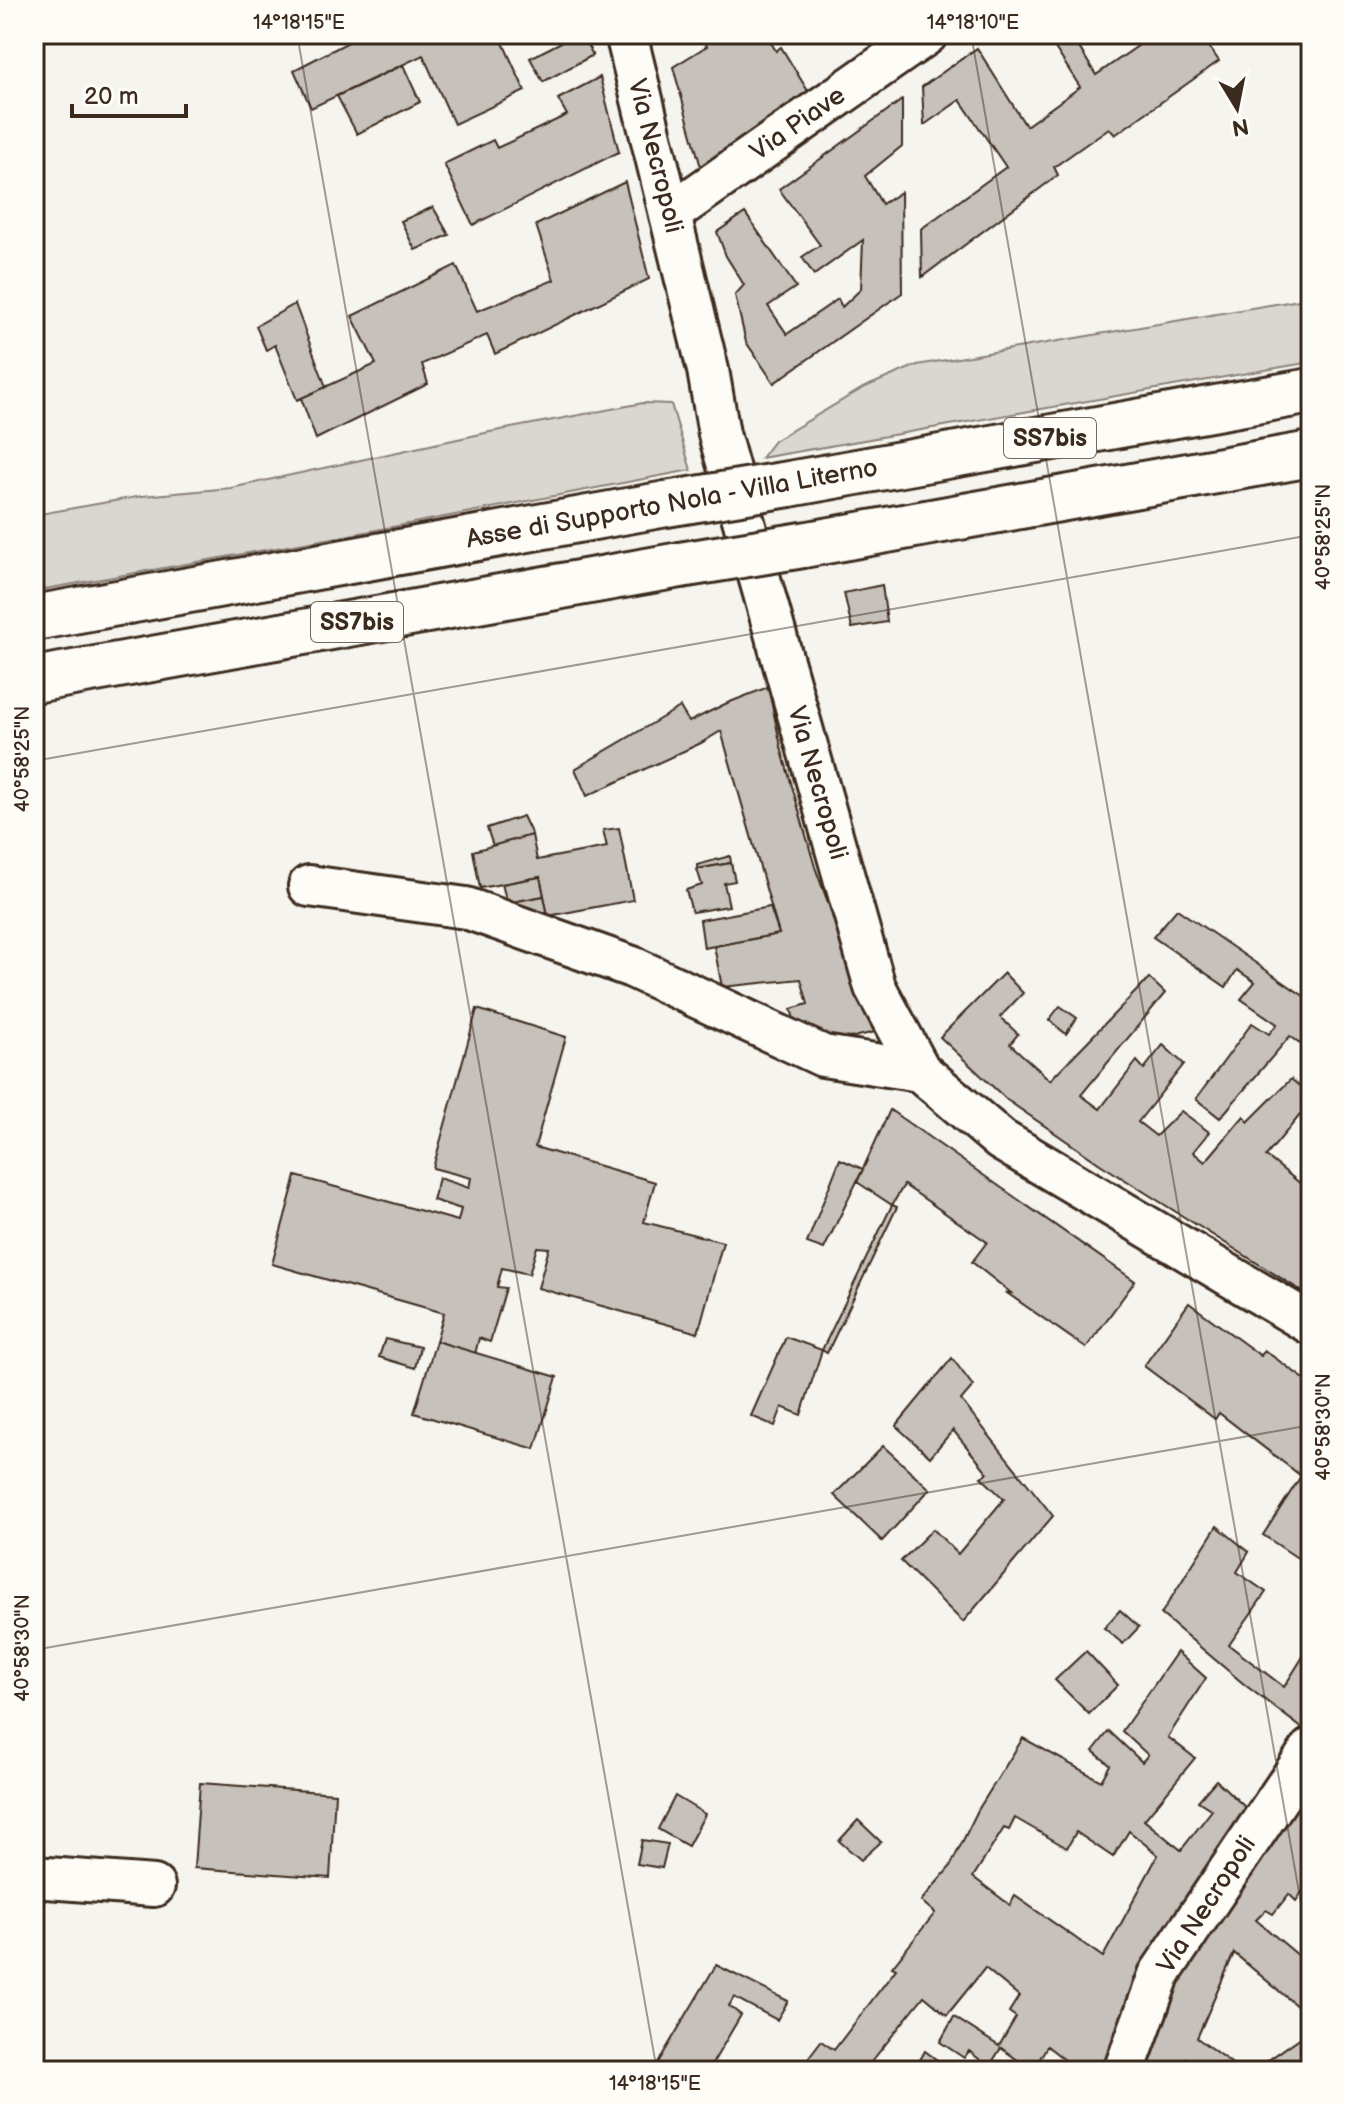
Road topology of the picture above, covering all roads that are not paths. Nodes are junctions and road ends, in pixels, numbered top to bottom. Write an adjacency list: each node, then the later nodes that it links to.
1 (626, 34): 3 (street, Via Necropoli)
2 (927, 34): 3 (street, Via Piave)
3 (670, 214): 9 (street, Via Necropoli)
4 (1311, 391): 6 (highway, Asse di Supporto Nola - Villa Literno / SS7bis, bridge)
5 (1311, 454): 7 (highway, SS7bis, bridge)
6 (34, 618)
7 (34, 680)
8 (309, 886): 9 (street)
9 (920, 1071): 10 (street, Via Necropoli)
10 (1311, 1324)
11 (1311, 1749): 14 (street, Via Necropoli)
12 (34, 1877): 13 (street)
13 (154, 1886)
14 (1124, 2071)

